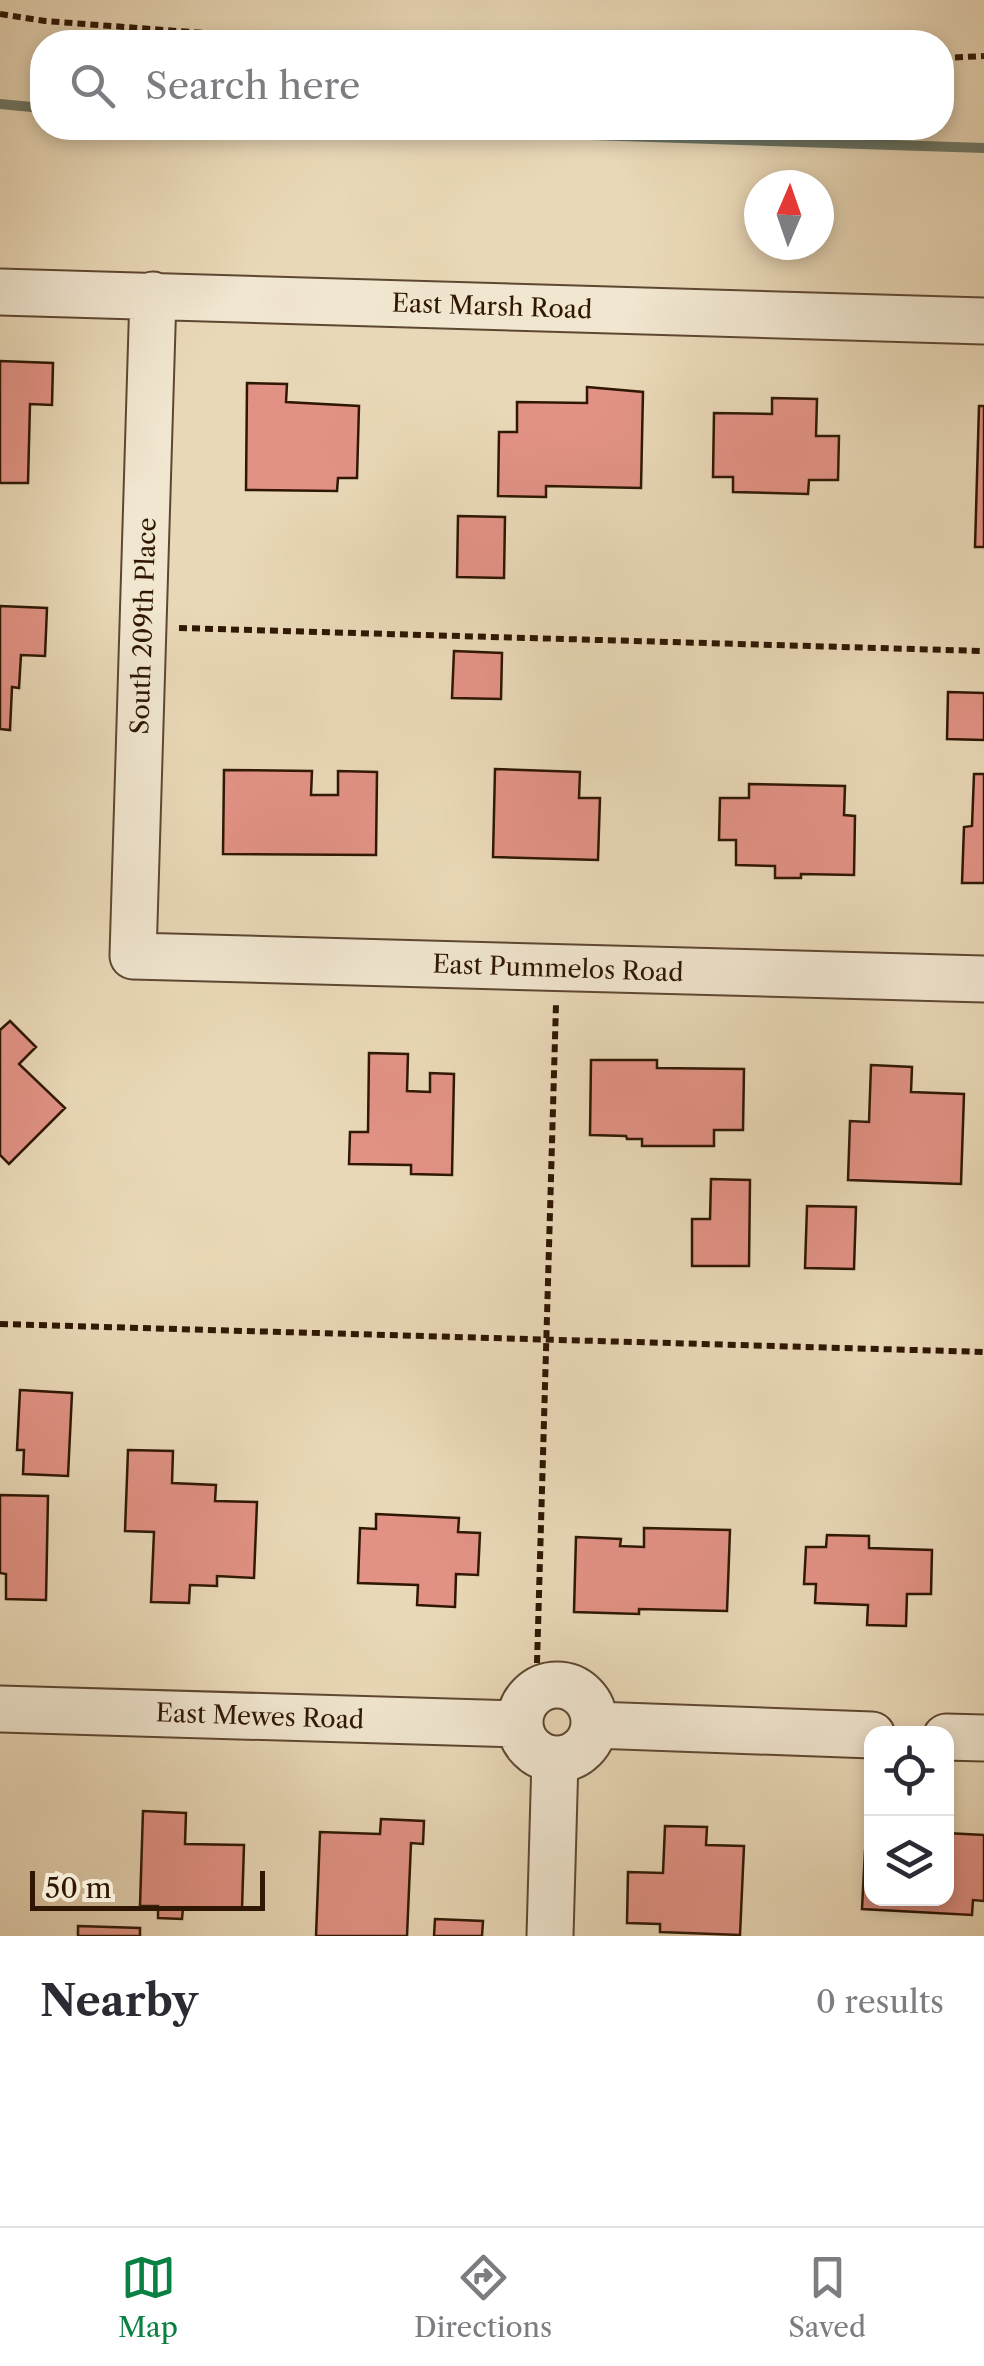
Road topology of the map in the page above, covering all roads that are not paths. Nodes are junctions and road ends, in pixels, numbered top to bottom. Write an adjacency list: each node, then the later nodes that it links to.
1 (0, 292): 2 (street, East Marsh Road)
2 (153, 296): 3 (street, East Marsh Road); 4 (street, South 209th Place)
3 (984, 322)
4 (133, 956): 5 (street, East Pummelos Road)
5 (984, 979)
6 (0, 1709): 7 (street, East Mewes Road)
7 (520, 1724): 8 (street); 12 (street)
8 (594, 1725): 9 (street); 12 (street)
9 (864, 1734)
10 (954, 1737): 11 (street)
11 (984, 1738)
12 (555, 1759): 13 (street)
13 (550, 1936)

